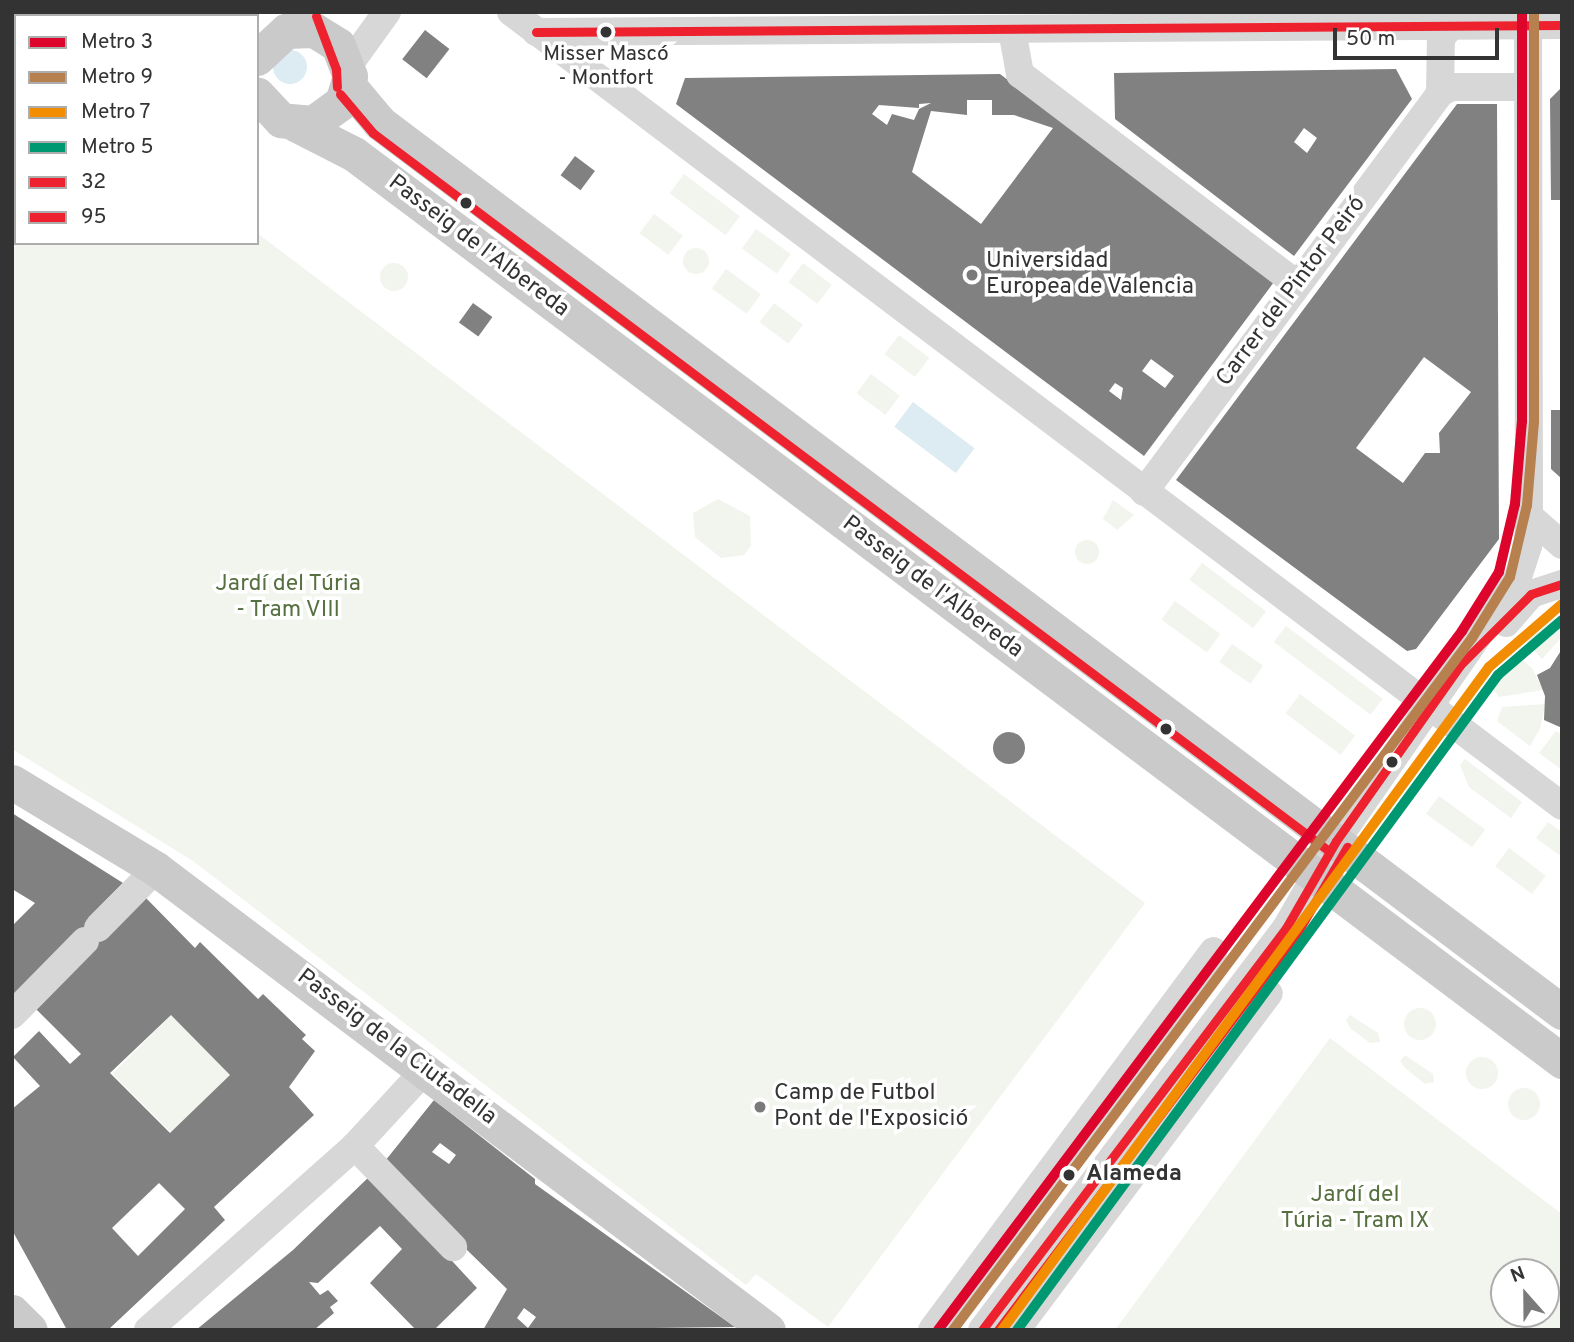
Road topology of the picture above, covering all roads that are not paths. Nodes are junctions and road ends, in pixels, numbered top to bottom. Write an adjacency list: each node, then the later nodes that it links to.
1 (327, 12): 11 (main road)
2 (387, 12): 11 (street)
3 (512, 12): 9 (street)
4 (1527, 19): 6 (street); 7 (street); 12 (street)
5 (1053, 21): 7 (street); 8 (street)
6 (1562, 25)
7 (1449, 28): 13 (street)
8 (1012, 30): 9 (street); 16 (street)
9 (536, 32): 17 (street)
10 (259, 56): 11 (main road)
11 (345, 66): 15 (main road); 25 (main road, Passeig de l'Albereda)
12 (1527, 87): 13 (street); 18 (street)
13 (1440, 93): 16 (street, Carrer del Pintor Peiró)
14 (259, 99): 15 (main road, Passeig de l'Albereda)
15 (295, 124): 27 (main road, Passeig de l'Albereda)
16 (1297, 284): 17 (street, Carrer del Pintor Peiró)
17 (1144, 492): 22 (street)
18 (1529, 516): 19 (street); 21 (street)
19 (1562, 545)
20 (1562, 584): 21 (street)
21 (1460, 665): 22 (street)
22 (1433, 708): 24 (street); 25 (street)
23 (12, 782): 26 (main road, Passeig de la Ciutadella)
24 (1562, 806)
25 (1336, 841): 27 (street); 30 (main road, Passeig de l'Albereda)
26 (156, 869): 31 (street); 33 (main road, Passeig de la Ciutadella)
27 (1319, 878): 29 (street); 32 (main road, Passeig de l'Albereda)
28 (1213, 951): 40 (street)
29 (1259, 985): 41 (street); 42 (street)
30 (1562, 1012)
31 (12, 1015)
32 (1562, 1061)
33 (426, 1069): 34 (street); 39 (main road, Passeig de la Ciutadella)
34 (355, 1146): 35 (street); 38 (street)
35 (453, 1247)
36 (12, 1312): 37 (main road)
37 (30, 1330)
38 (148, 1330)
39 (768, 1330)
40 (932, 1330)
41 (982, 1330)
42 (1016, 1330)

